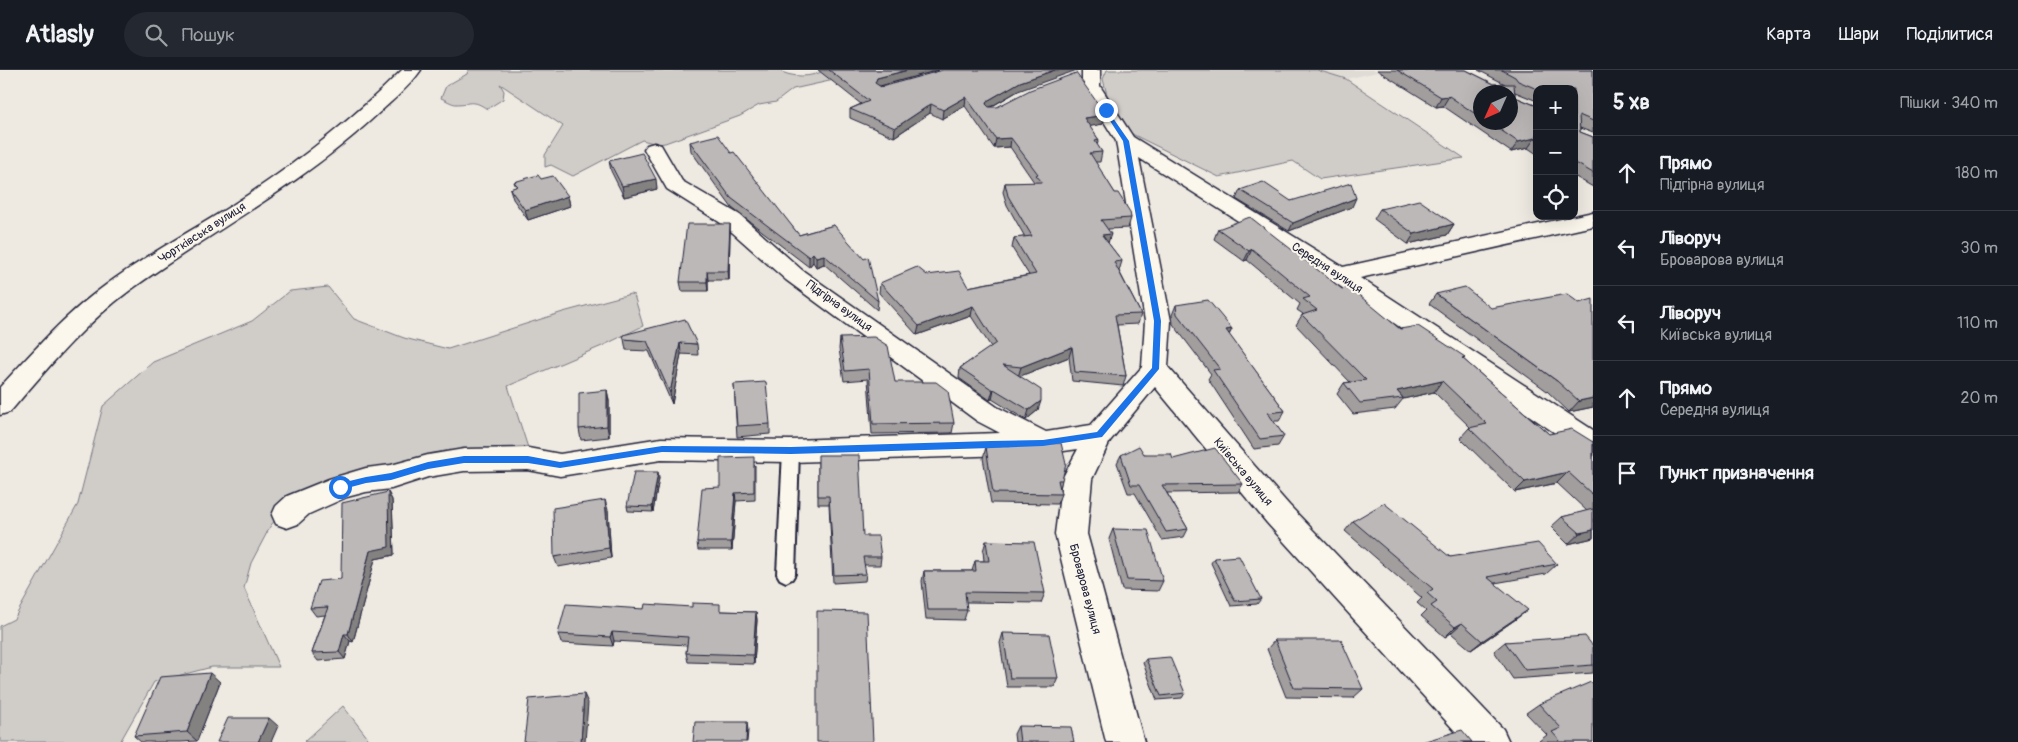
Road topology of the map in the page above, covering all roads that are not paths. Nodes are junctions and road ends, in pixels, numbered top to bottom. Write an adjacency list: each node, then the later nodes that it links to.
1 (412, 70): 8 (street, Чортківська вулиця)
2 (1087, 72): 3 (street, Середня вулиця)
3 (1126, 141): 6 (street, Середня вулиця); 7 (street)
4 (654, 149): 11 (street, Підгірна вулиця)
5 (1593, 219): 6 (street)
6 (1339, 275): 9 (street, Середня вулиця)
7 (1155, 369): 10 (street, Броварова вулиця); 16 (street, Київська вулиця)
8 (0, 405)
9 (1586, 433)
10 (1099, 435): 11 (street); 15 (street, Броварова вулиця)
11 (1043, 443): 12 (street)
12 (791, 451): 13 (street); 14 (lane)
13 (287, 515)
14 (786, 574)
15 (1125, 742)
16 (1490, 742)

